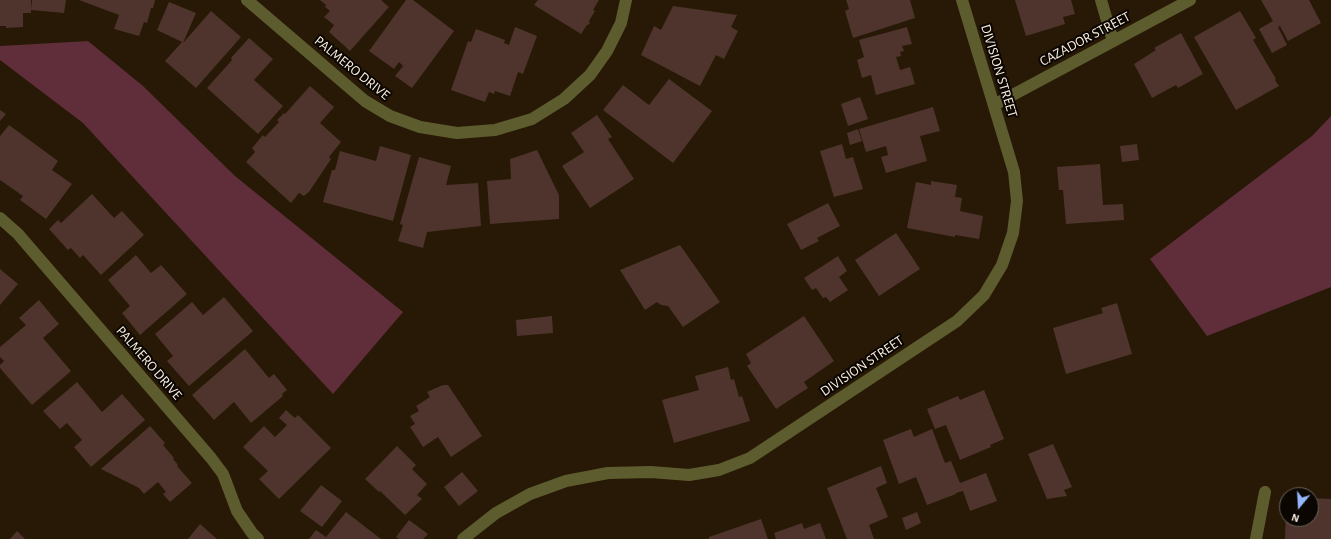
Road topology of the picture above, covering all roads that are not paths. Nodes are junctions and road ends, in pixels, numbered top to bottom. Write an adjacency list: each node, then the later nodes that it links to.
1 (247, 0): 2 (street, PALMERO DRIVE)
2 (626, 0)
3 (962, 0): 7 (street, DIVISION STREET)
4 (1100, 0): 6 (street)
5 (1190, 0): 6 (street, CAZADOR STREET)
6 (1113, 41): 7 (street, CAZADOR STREET)
7 (994, 105): 11 (street, DIVISION STREET)
8 (0, 218): 10 (street, PALMERO DRIVE)
9 (1265, 492): 12 (street)
10 (258, 539)
11 (463, 539)
12 (1256, 539)

